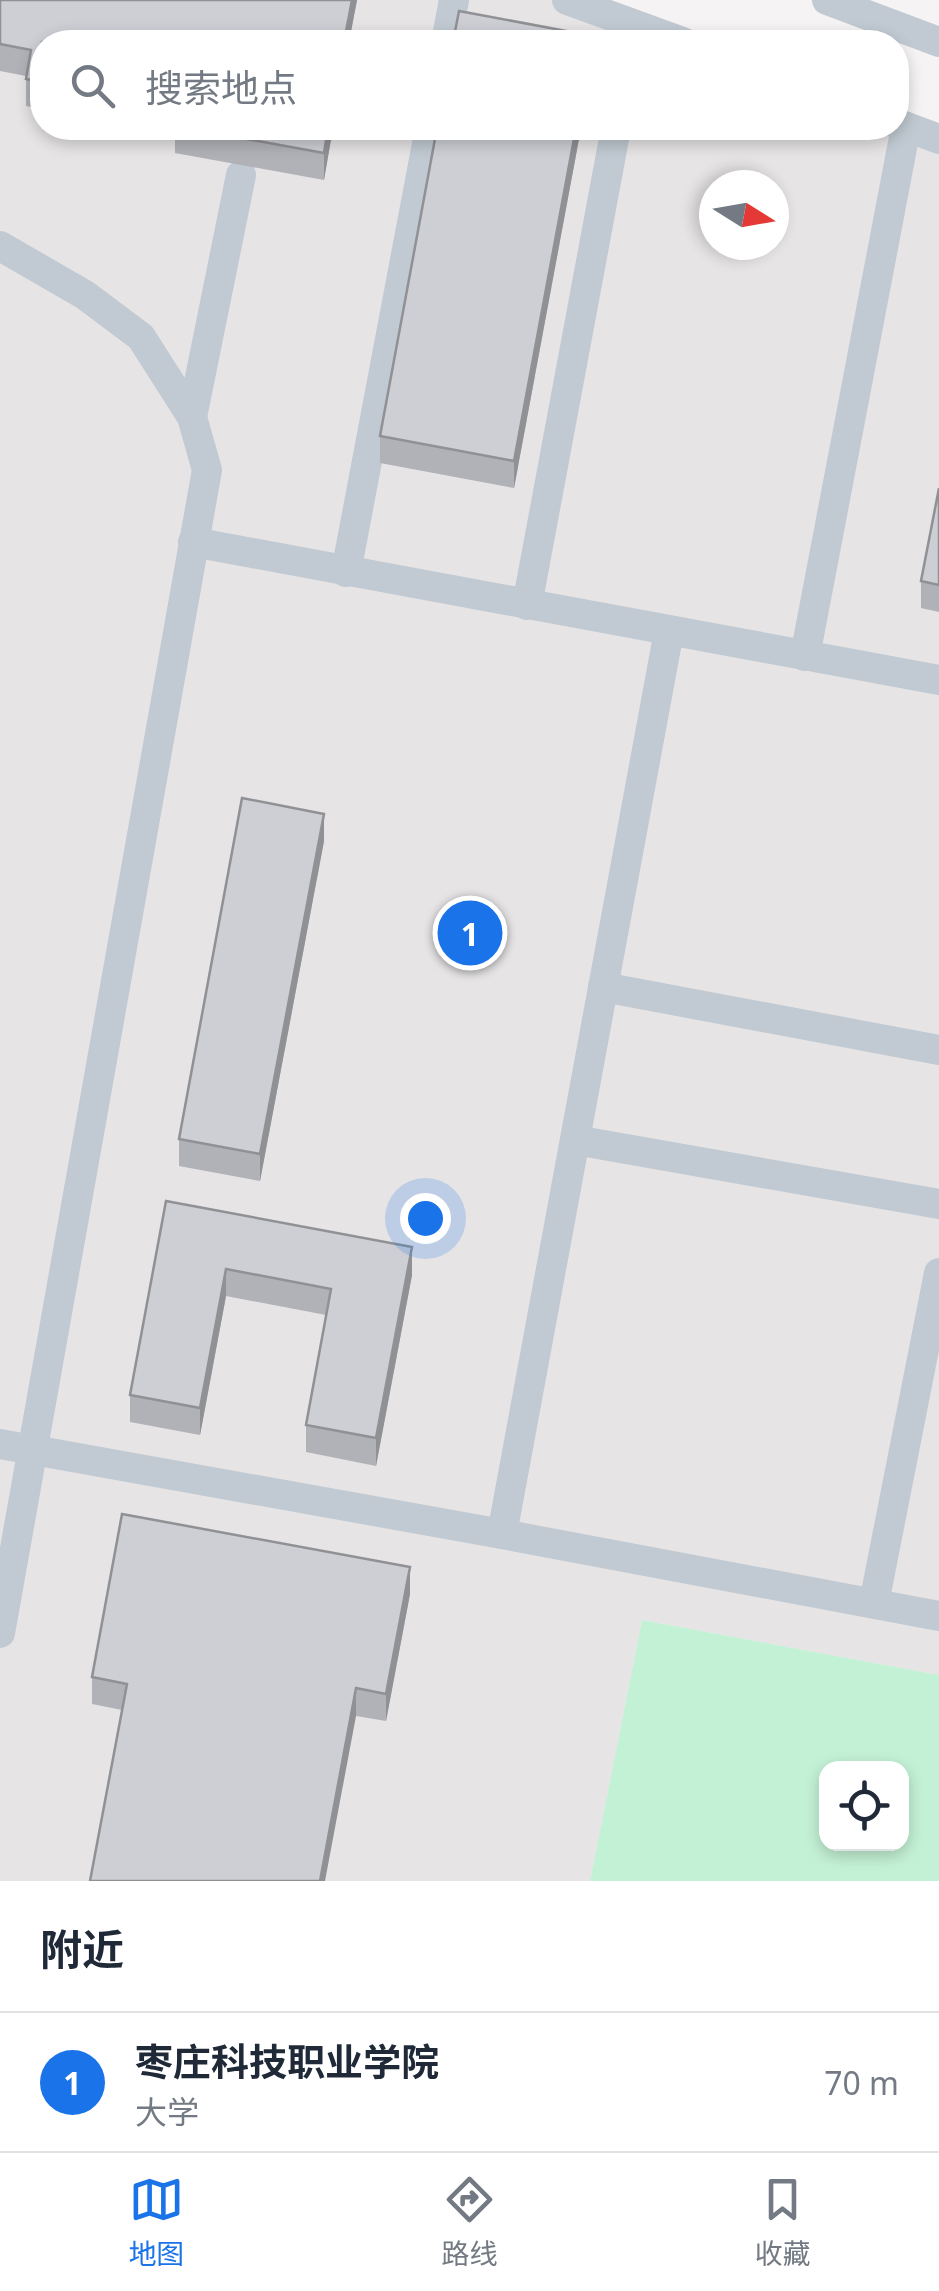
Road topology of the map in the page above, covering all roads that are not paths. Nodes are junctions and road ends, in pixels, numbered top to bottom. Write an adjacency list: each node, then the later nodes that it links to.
1 (454, 0): 4 (street)
2 (567, 0): 5 (street)
3 (827, 0): 6 (street)
4 (448, 30)
5 (625, 30)
6 (907, 30)
7 (909, 31): 8 (street)
8 (939, 42)
9 (909, 128): 10 (street)
10 (939, 139)
11 (428, 140): 18 (street)
12 (614, 140): 19 (street)
13 (898, 140): 21 (street)
14 (241, 174): 16 (street)
15 (0, 246): 16 (street)
16 (192, 417): 17 (street)
17 (193, 542): 18 (street); 29 (street)
18 (346, 572): 19 (street)
19 (527, 605): 20 (street)
20 (669, 631): 21 (street); 23 (street)
21 (805, 656): 22 (street)
22 (939, 680)
23 (603, 987): 24 (street); 25 (street)
24 (939, 1050)
25 (575, 1140): 26 (street); 30 (street)
26 (939, 1204)
27 (939, 1272): 31 (street)
28 (0, 1444): 29 (street)
29 (33, 1450): 30 (street); 33 (street)
30 (502, 1534): 31 (street)
31 (874, 1603): 32 (street)
32 (939, 1616)
33 (0, 1633)

